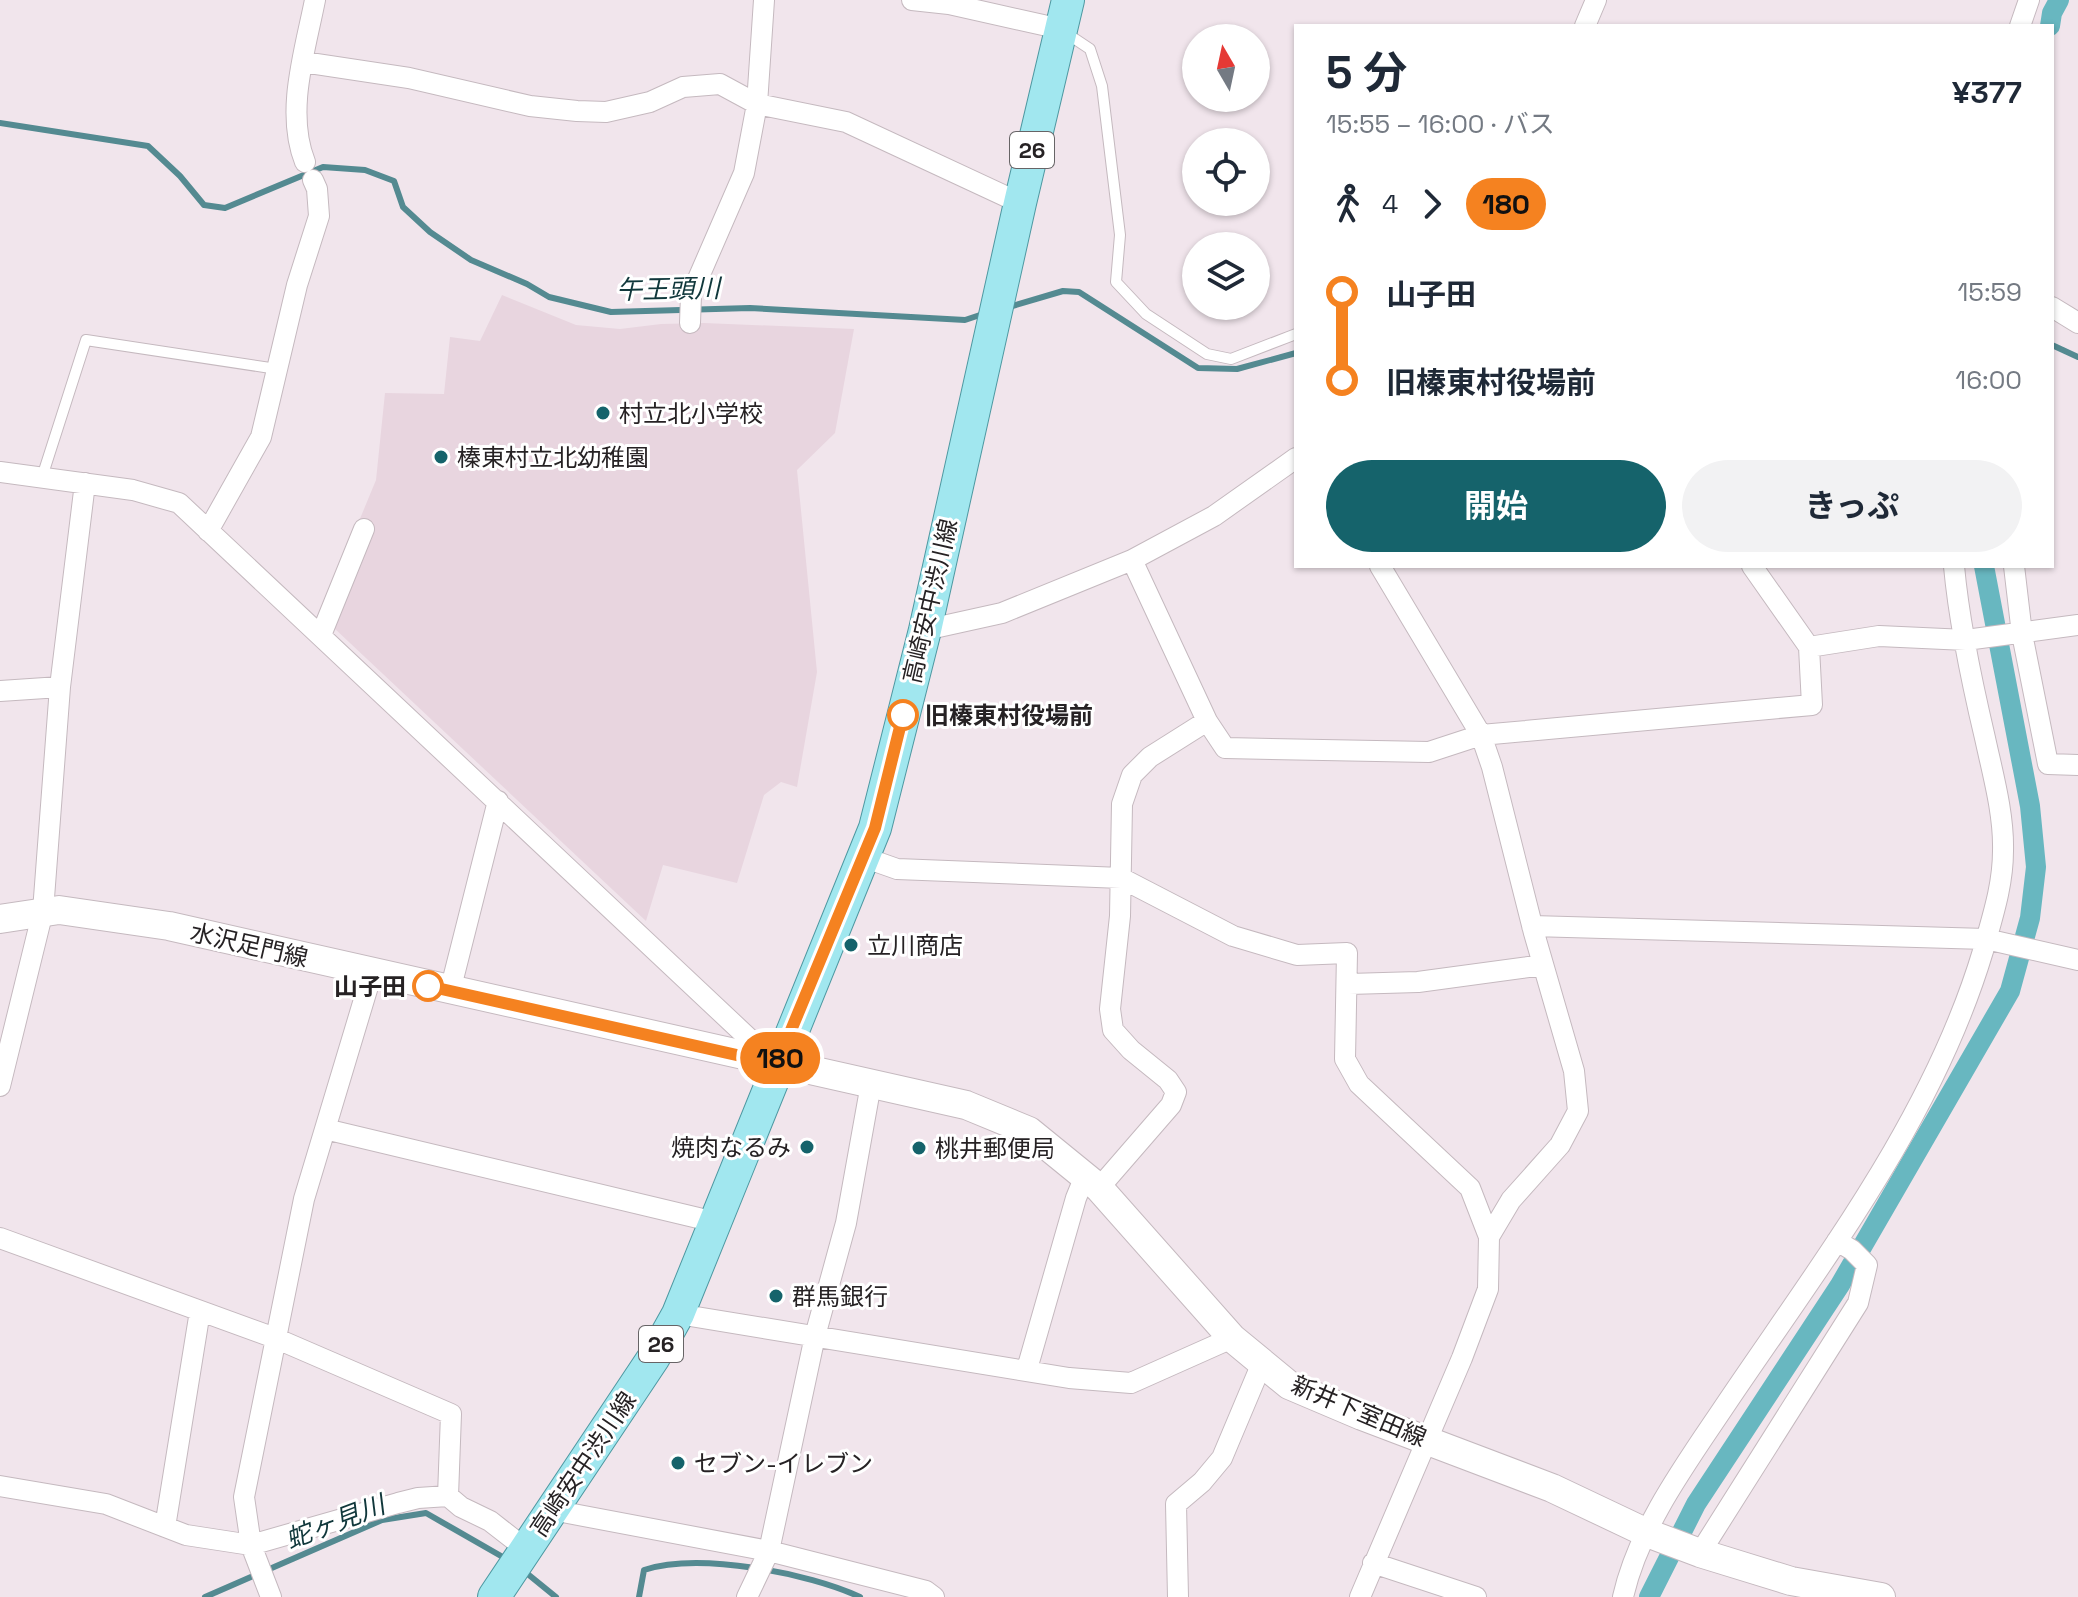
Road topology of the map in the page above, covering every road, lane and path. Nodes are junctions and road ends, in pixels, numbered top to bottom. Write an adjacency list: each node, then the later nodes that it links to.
1 (315, 0): 9 (street)
2 (764, 0): 10 (street)
3 (912, 0): 6 (street)
4 (1596, 0): 7 (street)
5 (2029, 0): 8 (street)
6 (1065, 15): 11 (main road, 高崎安中渋川線 / 26); 15 (lane)
7 (1586, 24)
8 (2021, 24)
9 (303, 62): 10 (street); 16 (street)
10 (757, 104): 11 (street); 13 (street)
11 (1020, 203): 29 (main road, 高崎安中渋川線 / 26)
12 (2054, 308): 14 (street)
13 (690, 323)
14 (2078, 323)
15 (1294, 335)
16 (277, 369): 19 (lane); 22 (street)
17 (1294, 459): 23 (street)
18 (0, 472): 19 (street)
19 (42, 477): 20 (street)
20 (85, 483): 22 (street); 34 (street)
21 (364, 529): 31 (street)
22 (208, 531): 31 (street)
23 (1132, 560): 29 (street); 36 (street)
24 (1381, 568): 37 (street)
25 (1753, 568): 33 (street)
26 (1954, 568): 32 (street)
27 (2014, 568): 30 (street)
28 (2078, 625): 30 (street)
29 (925, 630): 40 (main road, 高崎安中渋川線 / 26)
30 (2022, 634): 32 (street); 38 (street)
31 (321, 635): 39 (street)
32 (1966, 640): 33 (street); 45 (street)
33 (1809, 647): 37 (street)
34 (60, 687): 35 (street); 42 (street)
35 (0, 691)
36 (1207, 721): 37 (street); 41 (street)
37 (1481, 735): 44 (street)
38 (2078, 765)
39 (498, 801): 50 (street); 51 (street)
40 (863, 857): 41 (street); 51 (main road, 高崎安中渋川線 / 26)
41 (1121, 878): 49 (street); 55 (street)
42 (43, 911): 43 (main road, 水沢足門線); 48 (main road, 水沢足門線); 53 (street)
43 (0, 919)
44 (1532, 926): 45 (street); 47 (street)
45 (1986, 939): 46 (street); 59 (street)
46 (2078, 960)
47 (1543, 965): 49 (street); 57 (street)
48 (372, 973): 50 (main road, 水沢足門線); 54 (street)
49 (1349, 984): 57 (street)
50 (450, 991): 51 (main road, 水沢足門線)
51 (777, 1064): 52 (main road, 新井下室田線); 56 (main road, 高崎安中渋川線 / 26)
52 (871, 1084): 55 (main road, 新井下室田線); 62 (street)
53 (0, 1086)
54 (325, 1129): 56 (street); 63 (street)
55 (1092, 1182): 64 (main road, 新井下室田線); 66 (street)
56 (715, 1222): 61 (main road, 高崎安中渋川線 / 26)
57 (1489, 1237): 67 (street)
58 (0, 1238): 60 (street)
59 (1837, 1241): 72 (street); 76 (street)
60 (200, 1311): 63 (street); 71 (street)
61 (678, 1314): 62 (street); 70 (main road, 高崎安中渋川線 / 26)
62 (815, 1336): 66 (street); 75 (street)
63 (275, 1338): 69 (street); 73 (street)
64 (1232, 1338): 65 (main road, 新井下室田線); 66 (street)
65 (1262, 1363): 67 (main road, 新井下室田線); 82 (street)
66 (1027, 1369)
67 (1426, 1440): 72 (main road, 新井下室田線); 77 (street)
68 (0, 1486): 71 (street)
69 (448, 1496): 73 (street); 74 (street)
70 (552, 1510): 74 (main road, 高崎安中渋川線 / 26); 75 (street)
71 (165, 1527): 73 (street)
72 (1647, 1533): 76 (main road, 新井下室田線); 85 (street)
73 (251, 1545): 78 (street)
74 (526, 1549): 79 (main road, 高崎安中渋川線 / 26)
75 (769, 1551): 80 (street); 81 (street)
76 (1700, 1553): 86 (main road, 新井下室田線)
77 (1373, 1563): 83 (street); 84 (street)
78 (271, 1597)
79 (494, 1597)
80 (747, 1597)
81 (934, 1597)
82 (1178, 1597)
83 (1360, 1597)
84 (1476, 1597)
85 (1623, 1597)
86 (1881, 1597)

